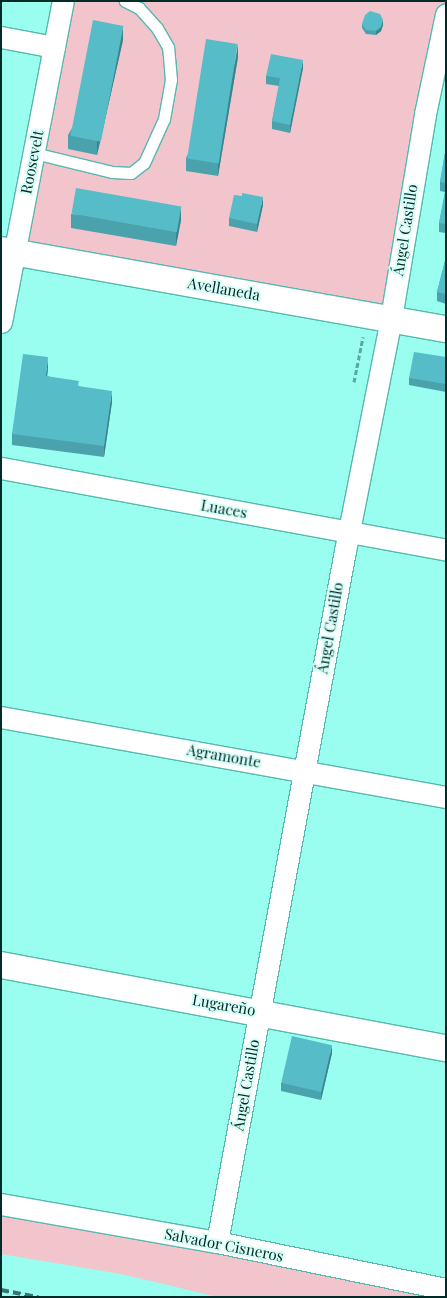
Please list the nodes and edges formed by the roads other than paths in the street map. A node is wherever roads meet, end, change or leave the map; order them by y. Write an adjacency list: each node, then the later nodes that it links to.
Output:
1 (63, 1): 5 (street, Roosevelt)
2 (125, 1): 6 (lane)
3 (446, 14): 8 (street, Ángel Castillo)
4 (1, 37): 5 (street)
5 (54, 47): 6 (street, Roosevelt)
6 (34, 153): 7 (street, Roosevelt)
7 (8, 251): 8 (street, Avellaneda); 9 (street, Roosevelt)
8 (391, 318): 10 (street, Avellaneda); 12 (street, Ángel Castillo)
9 (1, 322)
10 (446, 329)
11 (1, 468): 12 (street, Luaces)
12 (348, 532): 13 (street, Luaces); 15 (street, Ángel Castillo)
13 (446, 550)
14 (1, 717): 15 (street, Agramonte)
15 (304, 771): 16 (street, Agramonte); 18 (street, Ángel Castillo)
16 (446, 797)
17 (1, 964): 18 (street, Lugareño)
18 (259, 1011): 19 (street, Lugareño); 21 (street, Ángel Castillo)
19 (446, 1048)
20 (1, 1204): 21 (street, Salvador Cisneros)
21 (217, 1242): 22 (street, Salvador Cisneros)
22 (446, 1289)

